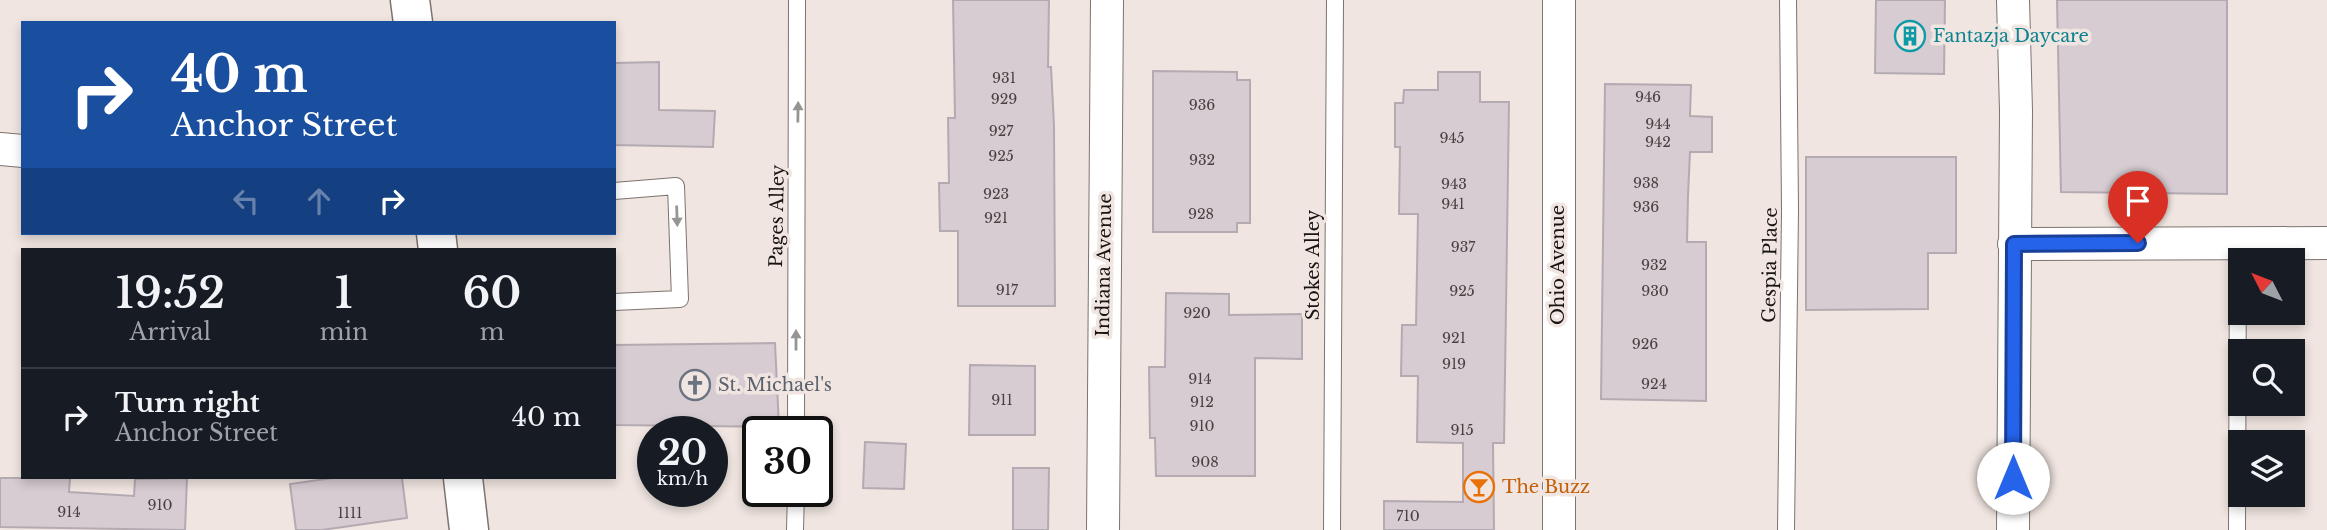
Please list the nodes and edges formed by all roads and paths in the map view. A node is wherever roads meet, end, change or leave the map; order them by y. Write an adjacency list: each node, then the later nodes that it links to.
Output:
1 (410, 0): 8 (main road)
2 (797, 0): 16 (lane, Pages Alley, one-way to 2)
3 (1107, 0): 21 (street, Indiana Avenue)
4 (1335, 0): 22 (lane, Stokes Alley)
5 (1559, 0): 23 (street, Ohio Avenue)
6 (1788, 0): 24 (lane, Gespia Place)
7 (2013, 0): 14 (street)
8 (413, 21)
9 (0, 149): 10 (street)
10 (21, 151)
11 (616, 191): 15 (lane, one-way to 15)
12 (2238, 243): 13 (street); 14 (street); 26 (lane)
13 (2327, 243)
14 (2014, 244): 25 (street)
15 (616, 302)
16 (796, 416)
17 (463, 479): 19 (main road)
18 (796, 507): 20 (lane)
19 (470, 530)
20 (795, 530)
21 (1103, 530)
22 (1332, 530)
23 (1559, 530)
24 (1786, 530)
25 (2012, 530)
26 (2237, 530)

